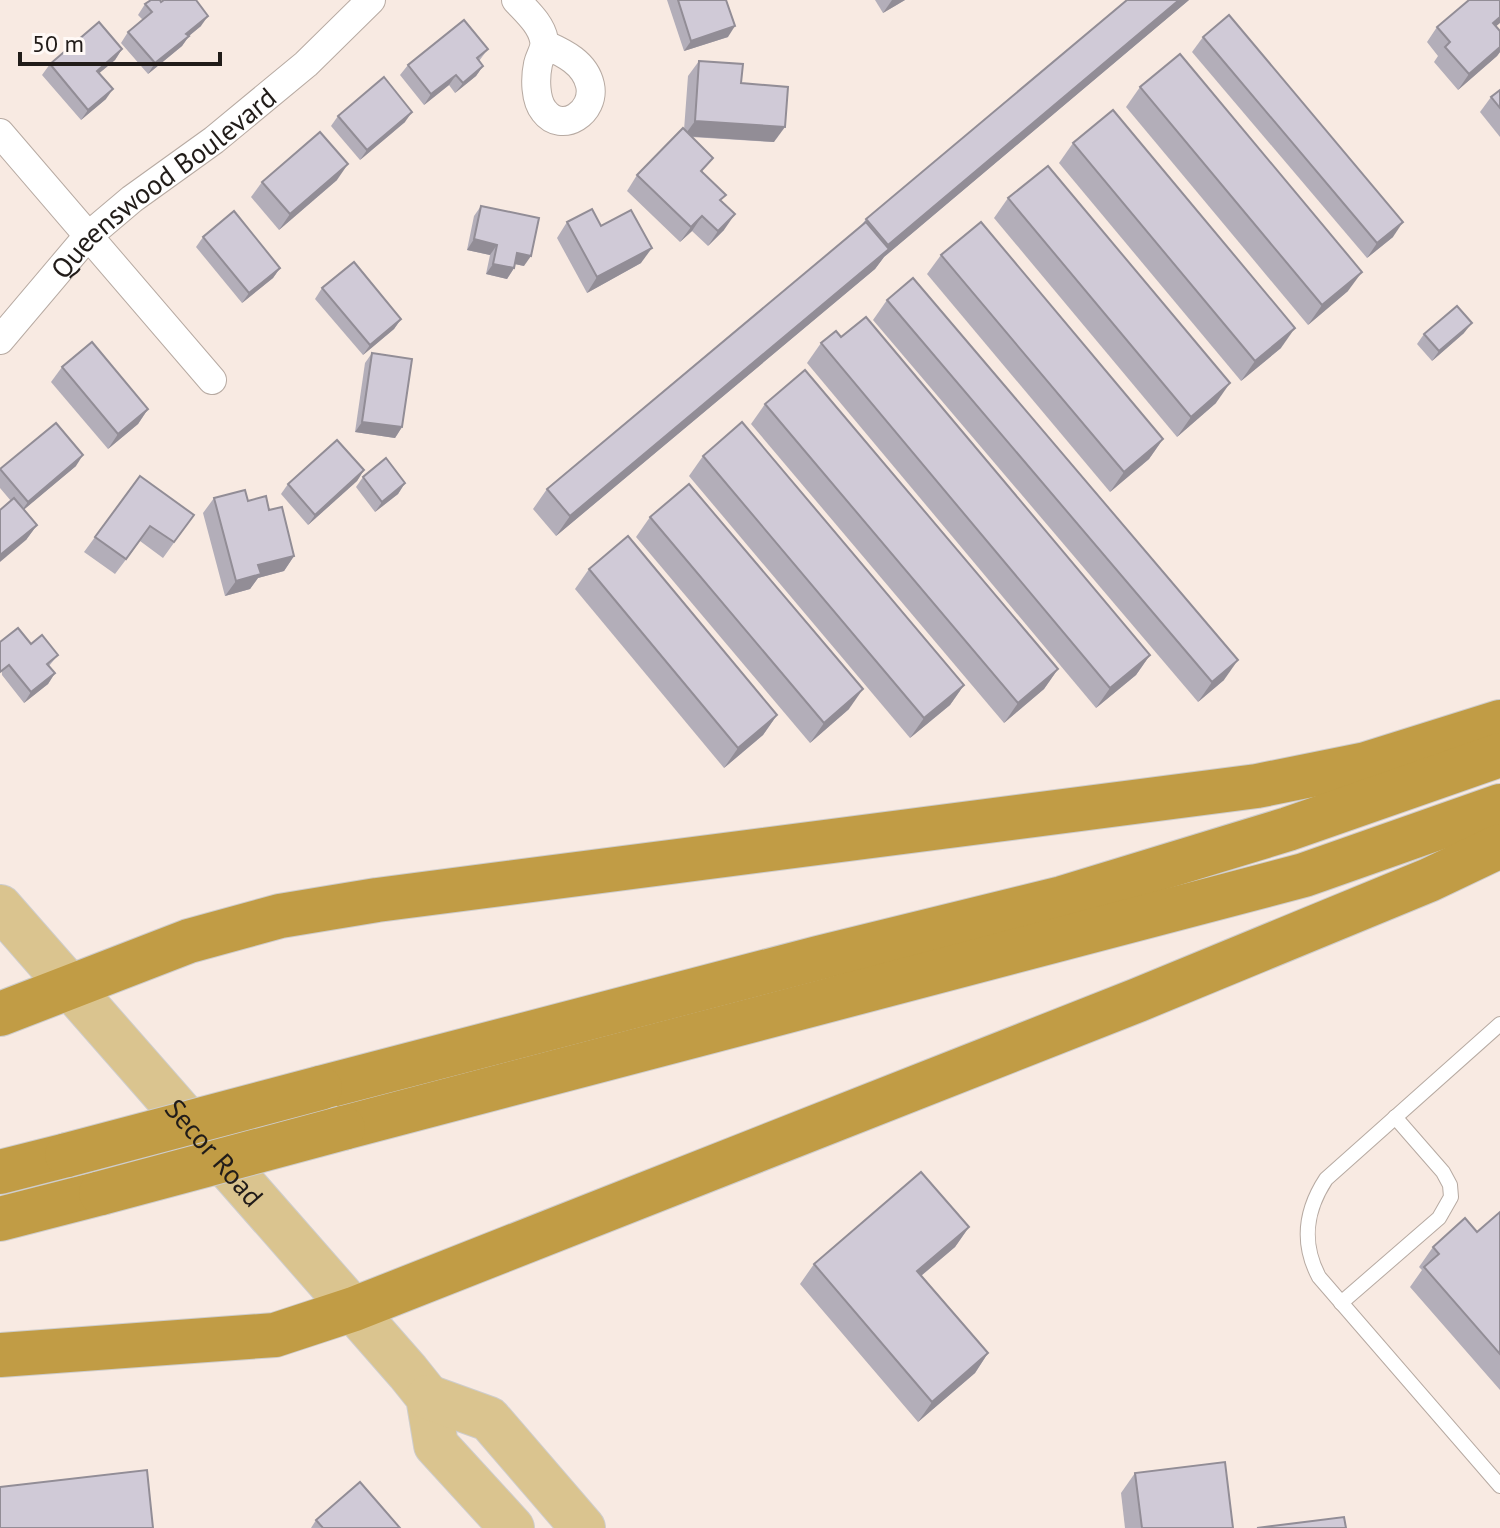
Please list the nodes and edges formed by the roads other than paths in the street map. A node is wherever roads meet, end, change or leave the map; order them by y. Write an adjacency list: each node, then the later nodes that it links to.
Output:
1 (371, 0): 5 (street, Queenswood Boulevard)
2 (516, 0): 3 (street)
3 (546, 45)
4 (0, 133): 5 (street)
5 (87, 237): 6 (street, Queenswood Boulevard); 7 (street)
6 (0, 340)
7 (212, 380)
8 (1500, 722): 13 (highway)
9 (1500, 755): 17 (highway, bridge)
10 (1500, 806): 18 (highway, bridge)
11 (1500, 846): 20 (highway)
12 (0, 907): 13 (main road, Secor Road)
13 (69, 986): 14 (highway); 20 (main road, Secor Road)
14 (0, 1014)
15 (1500, 1024): 16 (lane)
16 (1395, 1117): 19 (lane); 19 (lane)
17 (0, 1172)
18 (0, 1219)
19 (1341, 1303): 23 (lane)
20 (354, 1309): 21 (highway); 22 (main road, Secor Road)
21 (0, 1355)
22 (428, 1397): 24 (main road); 25 (main road)
23 (1500, 1486)
24 (512, 1528)
25 (583, 1528)

